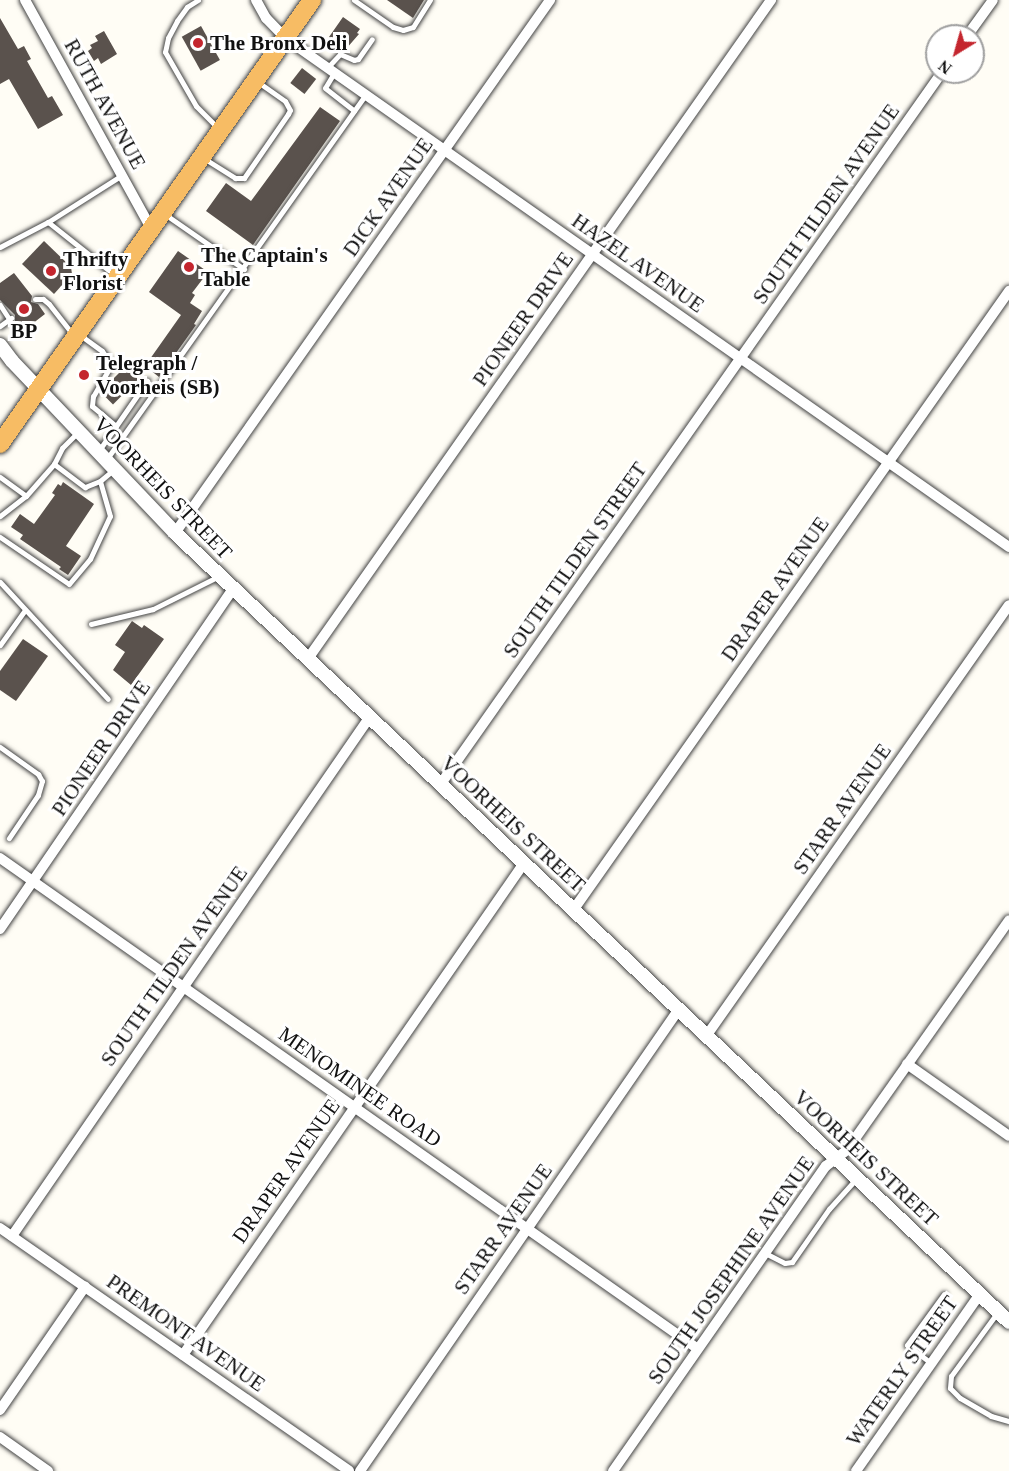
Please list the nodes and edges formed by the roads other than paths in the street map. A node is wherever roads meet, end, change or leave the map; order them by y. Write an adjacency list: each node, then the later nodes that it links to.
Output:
1 (24, 0): 21 (street, RUTH AVENUE)
2 (198, 0): 18 (lane)
3 (256, 0): 11 (street, HAZEL AVENUE)
4 (312, 0): 11 (highway)
5 (354, 0): 6 (lane)
6 (430, 0)
7 (550, 0): 19 (street, DICK AVENUE)
8 (771, 0): 26 (street, PIONEER DRIVE)
9 (993, 0): 10 (street)
10 (976, 24)
11 (285, 38): 13 (street, HAZEL AVENUE); 14 (highway)
12 (372, 39): 13 (lane)
13 (330, 70): 16 (street, HAZEL AVENUE); 17 (lane)
14 (255, 81): 18 (highway); 20 (lane)
15 (934, 84): 35 (street, SOUTH TILDEN AVENUE)
16 (365, 95): 17 (lane); 19 (street, HAZEL AVENUE)
17 (354, 111): 27 (lane)
18 (220, 130): 20 (highway)
19 (444, 150): 26 (street, HAZEL AVENUE); 48 (street, DICK AVENUE)
20 (201, 157): 22 (highway)
21 (122, 175): 23 (lane); 24 (street, RUTH AVENUE)
22 (162, 212): 24 (highway); 27 (lane)
23 (48, 222): 25 (lane); 28 (lane)
24 (152, 228): 28 (highway)
25 (0, 247)
26 (592, 254): 35 (street, HAZEL AVENUE); 58 (street, PIONEER DRIVE)
27 (243, 269): 41 (lane)
28 (117, 277): 33 (highway)
29 (1009, 291): 42 (street, DRAPER AVENUE)
30 (35, 299): 33 (lane)
31 (0, 305): 32 (lane)
32 (0, 326)
33 (76, 335): 37 (highway); 38 (lane)
34 (0, 345): 37 (street, VOORHEIS STREET)
35 (741, 358): 42 (street, HAZEL AVENUE); 62 (street, SOUTH TILDEN STREET)
36 (147, 381): 38 (lane)
37 (39, 389): 39 (street, VOORHEIS STREET); 40 (highway)
38 (116, 426): 41 (lane)
39 (79, 431): 41 (street, VOORHEIS STREET); 43 (lane)
40 (0, 444)
41 (106, 460): 45 (lane); 48 (street, VOORHEIS STREET)
42 (888, 462): 50 (street, HAZEL AVENUE); 67 (street, DRAPER AVENUE)
43 (54, 464): 45 (lane); 46 (lane)
44 (0, 477): 46 (lane)
45 (100, 481): 49 (lane)
46 (26, 496): 47 (lane)
47 (0, 516)
48 (175, 533): 51 (street, VOORHEIS STREET)
49 (0, 537)
50 (1009, 547)
51 (219, 576): 53 (street, VOORHEIS STREET); 56 (lane)
52 (0, 582): 55 (lane)
53 (233, 590): 58 (street, VOORHEIS STREET); 66 (street, PIONEER DRIVE)
54 (1009, 605): 72 (street, STARR AVENUE)
55 (25, 610): 57 (lane); 59 (lane)
56 (91, 624)
57 (0, 645)
58 (307, 660): 60 (street, VOORHEIS STREET)
59 (108, 699)
60 (369, 718): 62 (street, VOORHEIS STREET); 70 (street, SOUTH TILDEN AVENUE)
61 (0, 747): 63 (lane)
62 (440, 784): 65 (street, VOORHEIS STREET)
63 (9, 838)
64 (0, 858): 66 (street, MENOMINEE ROAD)
65 (524, 863): 67 (street, VOORHEIS STREET); 74 (street, DRAPER AVENUE)
66 (34, 880): 69 (street, PIONEER DRIVE); 70 (street, MENOMINEE ROAD)
67 (574, 909): 71 (street, VOORHEIS STREET)
68 (1009, 920): 73 (street, SOUTH JOSEPHINE AVENUE)
69 (0, 929)
70 (184, 986): 74 (street, MENOMINEE ROAD); 80 (street, SOUTH TILDEN AVENUE)
71 (679, 1008): 72 (street, VOORHEIS STREET); 79 (street, STARR AVENUE)
72 (707, 1035): 76 (street, VOORHEIS STREET)
73 (907, 1064): 75 (street); 76 (street, SOUTH JOSEPHINE AVENUE)
74 (354, 1107): 79 (street, MENOMINEE ROAD); 88 (street, DRAPER AVENUE)
75 (1009, 1136)
76 (836, 1158): 77 (street, VOORHEIS STREET); 81 (street, SOUTH JOSEPHINE AVENUE)
77 (857, 1177): 81 (lane); 84 (street, VOORHEIS STREET)
78 (0, 1228): 80 (street, PREMONT AVENUE)
79 (527, 1229): 87 (street, MENOMINEE ROAD); 95 (street, STARR AVENUE)
80 (12, 1236): 82 (street, PREMONT AVENUE)
81 (765, 1253): 87 (street, SOUTH JOSEPHINE AVENUE)
82 (85, 1287): 88 (street, PREMONT AVENUE); 90 (street)
83 (944, 1294): 89 (lane)
84 (980, 1294): 85 (street, VOORHEIS STREET); 89 (street, WATERLY STREET)
85 (998, 1312): 86 (street, VOORHEIS STREET); 91 (lane)
86 (1009, 1322)
87 (698, 1349): 96 (street, SOUTH JOSEPHINE AVENUE)
88 (183, 1355): 94 (street, PREMONT AVENUE)
89 (931, 1363): 97 (street, WATERLY STREET)
90 (0, 1410)
91 (1009, 1420)
92 (0, 1437): 93 (street)
93 (48, 1471)
94 (348, 1471)
95 (360, 1471)
96 (613, 1471)
97 (856, 1471)

